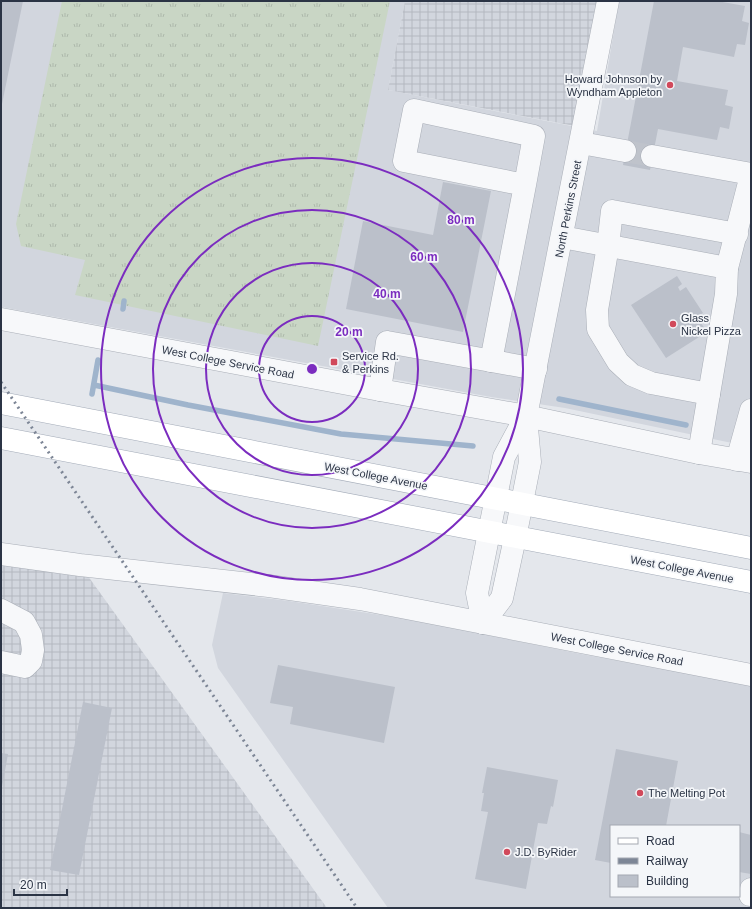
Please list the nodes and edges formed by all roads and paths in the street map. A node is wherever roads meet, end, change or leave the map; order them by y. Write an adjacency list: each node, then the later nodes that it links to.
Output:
1 (608, 1): 2 (street, North Perkins Street)
2 (581, 143): 3 (street); 8 (street, North Perkins Street)
3 (625, 151)
4 (652, 156): 5 (street)
5 (751, 174): 7 (street)
6 (525, 185): 6 (street); 12 (street)
7 (736, 234): 9 (street); 10 (street)
8 (562, 237): 9 (street); 13 (street, North Perkins Street)
9 (608, 246): 10 (street); 15 (street)
10 (727, 268): 15 (street)
11 (1, 319): 14 (street, West College Service Road)
12 (490, 361): 13 (street); 14 (street)
13 (536, 369): 18 (street, North Perkins Street)
14 (380, 390): 18 (street, West College Service Road)
15 (709, 394): 20 (street)
16 (1, 403): 22 (main road, West College Avenue)
17 (751, 410): 21 (street)
18 (526, 416): 20 (street, West College Service Road); 22 (street); 23 (street)
19 (1, 438): 24 (main road, West College Avenue)
20 (699, 453): 21 (street, West College Service Road)
21 (744, 461)
22 (495, 499): 23 (main road, West College Avenue); 24 (street)
23 (522, 504): 25 (street); 26 (main road, West College Avenue)
24 (488, 533): 25 (main road, West College Avenue); 30 (street)
25 (515, 538): 28 (main road, West College Avenue); 30 (street)
26 (751, 548)
27 (1, 554): 30 (street, West College Service Road)
28 (751, 582)
29 (1, 610): 31 (street)
30 (483, 623): 32 (street, West College Service Road)
31 (1, 662)
32 (751, 674)

